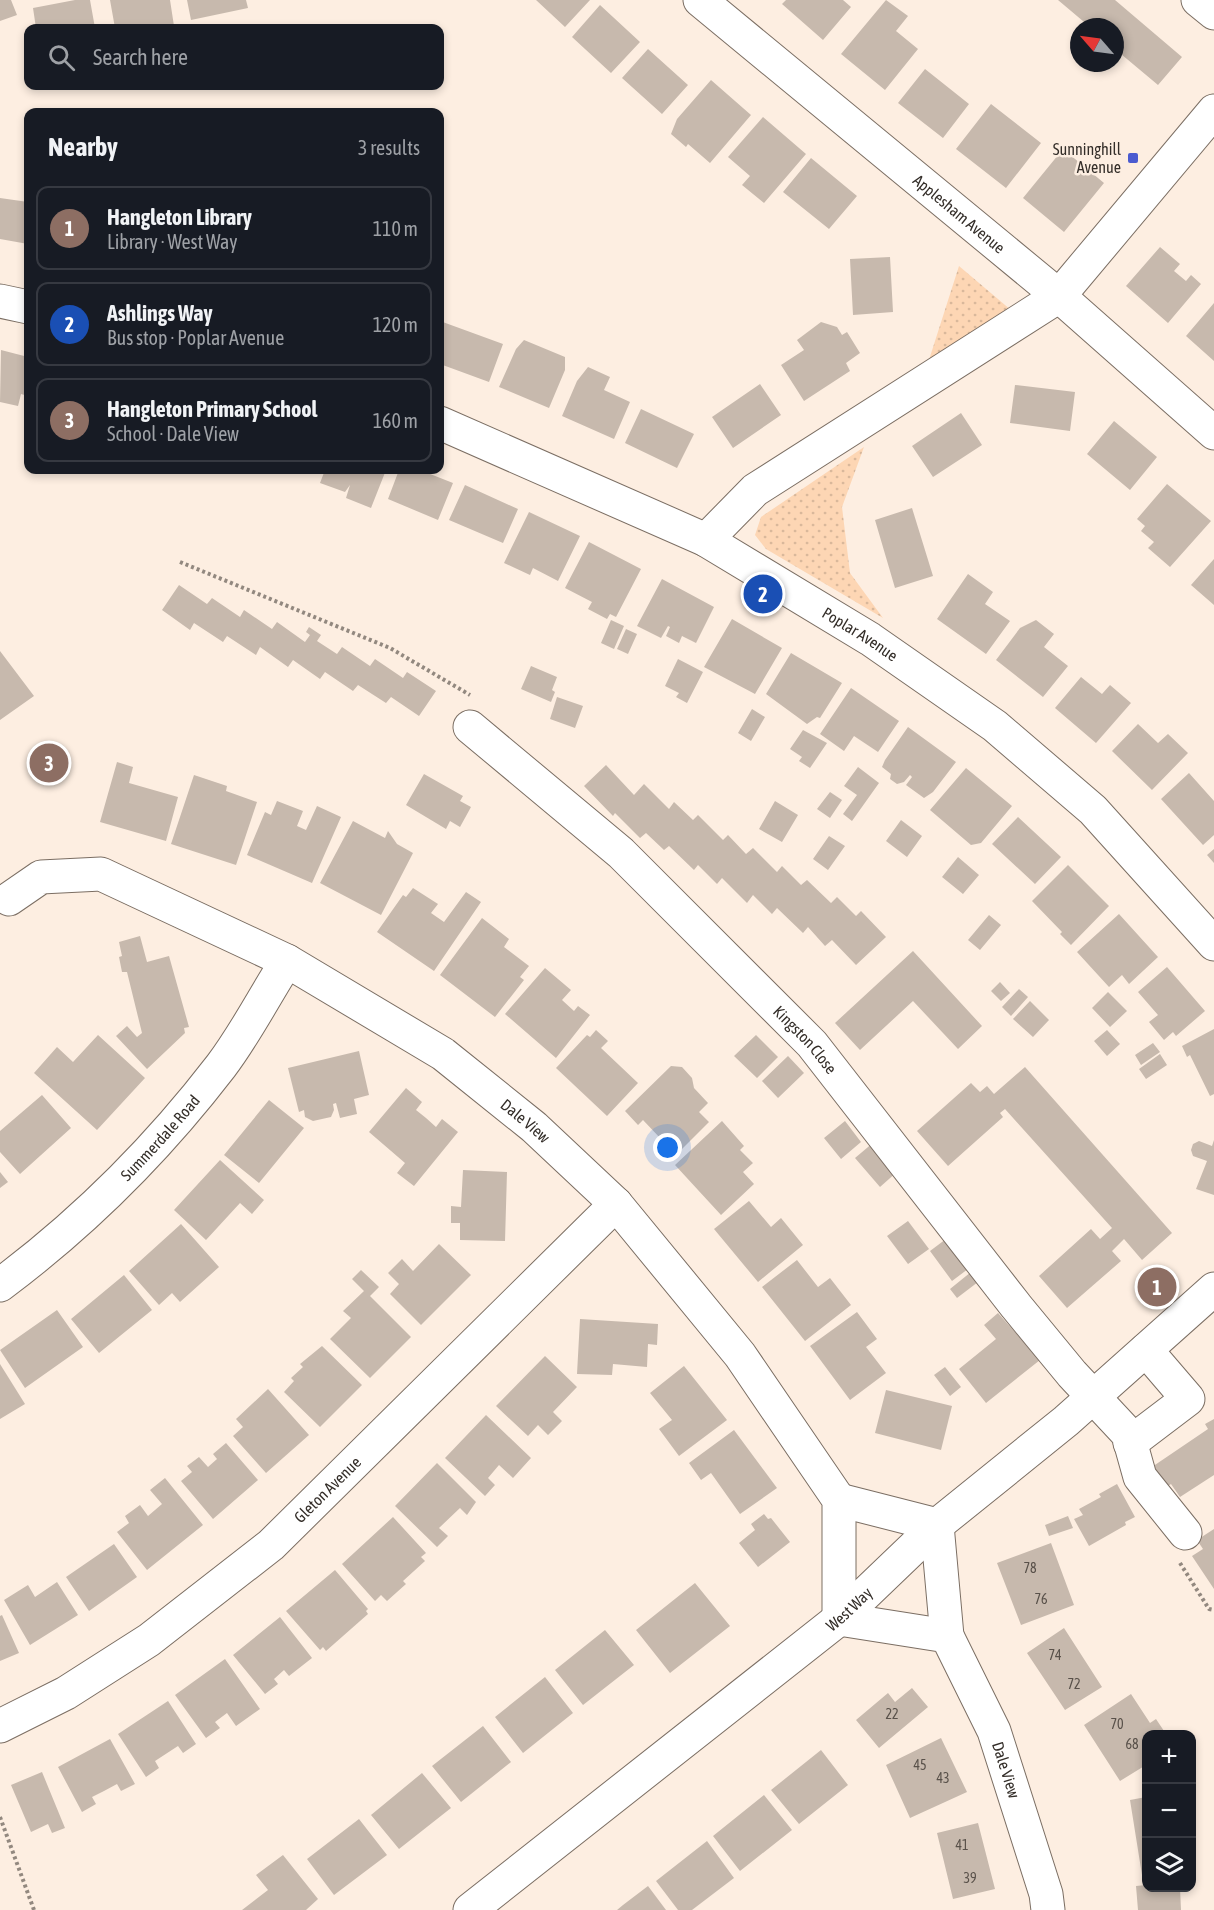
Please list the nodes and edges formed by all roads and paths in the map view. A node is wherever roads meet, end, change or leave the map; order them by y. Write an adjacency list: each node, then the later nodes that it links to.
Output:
1 (700, 0): 5 (street, Applesham Avenue)
2 (1198, 0): 3 (street)
3 (1214, 14)
4 (1214, 111): 5 (street)
5 (1059, 296): 9 (street, Applesham Avenue); 10 (street)
6 (0, 301): 7 (street)
7 (24, 306)
8 (444, 425): 10 (street, Poplar Avenue)
9 (1214, 433)
10 (706, 540): 14 (street, Poplar Avenue)
11 (180, 562): 12 (path)
12 (470, 727): 20 (street, Kingston Close)
13 (9, 899): 15 (street, Dale View)
14 (1214, 944)
15 (287, 961): 16 (street, Dale View); 17 (street, Summerdale Road)
16 (616, 1204): 22 (street, Dale View); 27 (street, Gleton Avenue)
17 (0, 1285)
18 (1214, 1289): 19 (street, West Way)
19 (1146, 1350): 20 (street, West Way); 21 (street)
20 (1095, 1396): 21 (street, Kingston Close); 23 (street, West Way)
21 (1130, 1443): 24 (street, Kingston Close)
22 (839, 1500): 23 (street); 25 (street)
23 (937, 1525): 25 (street, West Way); 26 (street, Dale View)
24 (1185, 1533)
25 (839, 1619): 26 (street); 30 (street, West Way)
26 (947, 1636): 31 (street, Dale View)
27 (0, 1726)
28 (0, 1817): 29 (path)
29 (34, 1910)
30 (470, 1910)
31 (1048, 1910)

